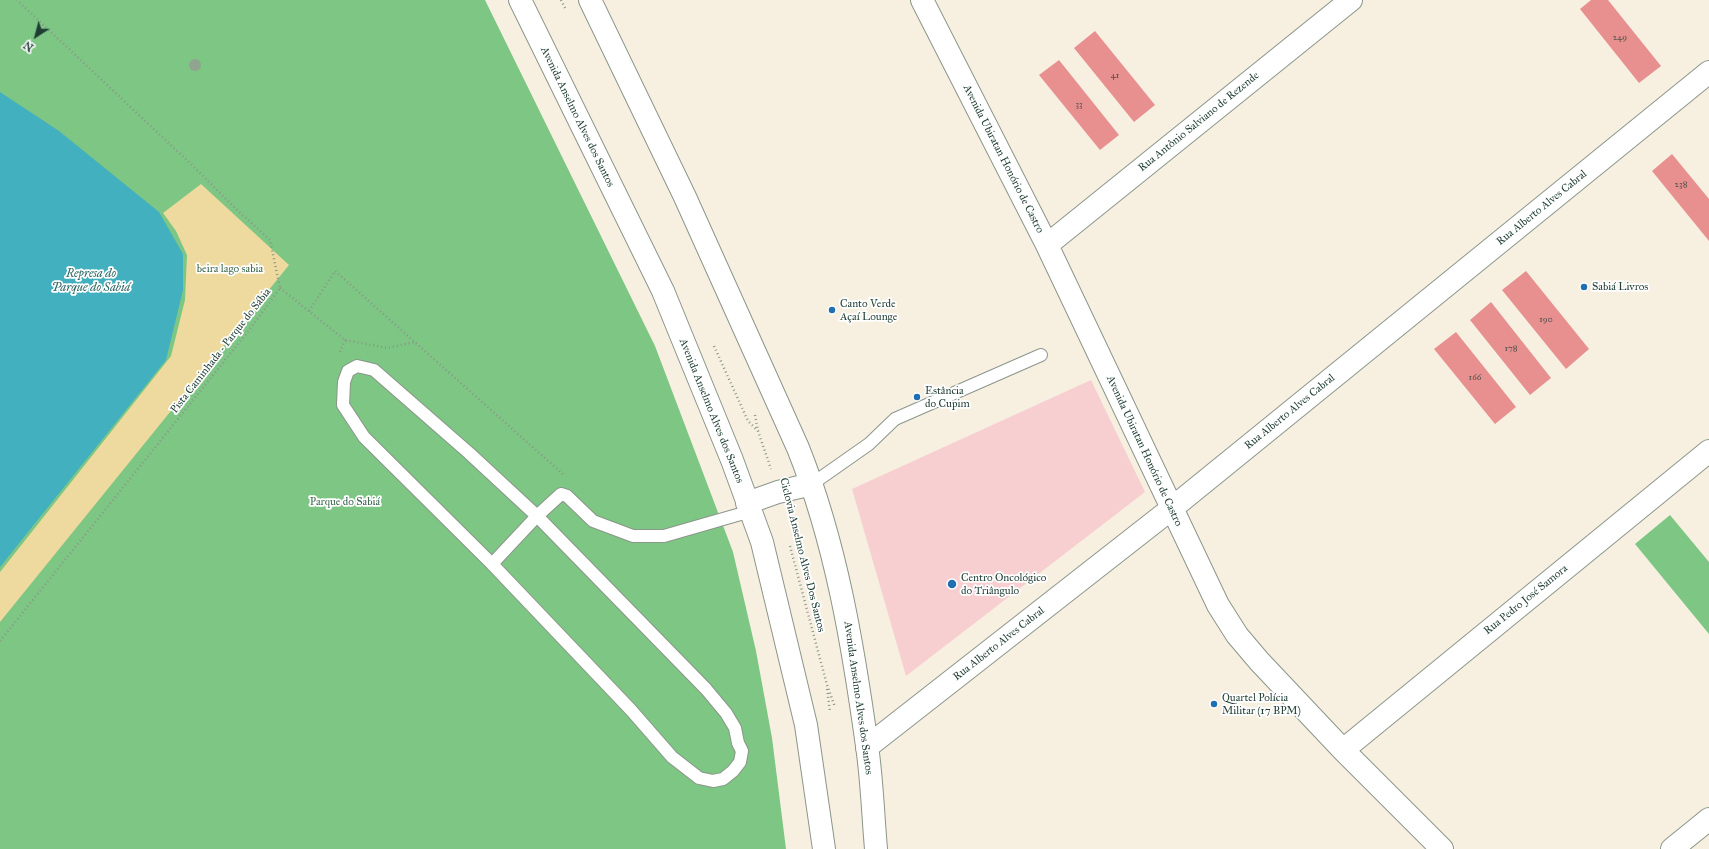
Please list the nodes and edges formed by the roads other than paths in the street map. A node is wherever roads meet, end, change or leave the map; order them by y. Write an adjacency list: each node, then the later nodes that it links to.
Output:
1 (520, 0): 10 (street, Avenida Anselmo Alves dos Santos)
2 (590, 0): 9 (street, Avenida Anselmo Alves dos Santos)
3 (922, 0): 6 (street, Avenida Ubiratan Honório de Castro)
4 (1351, 0): 6 (street, Rua Antônio Salviano de Rezende)
5 (1709, 72): 11 (street, Rua Alberto Alves Cabral)
6 (1047, 245): 11 (street, Avenida Ubiratan Honório de Castro)
7 (1041, 355): 9 (lane)
8 (1709, 451): 15 (street, Rua Pedro José Samora)
9 (812, 484): 10 (street); 14 (street, Avenida Anselmo Alves dos Santos)
10 (749, 507): 12 (lane); 17 (street, Avenida Anselmo Alves dos Santos)
11 (1171, 509): 14 (street, Rua Alberto Alves Cabral); 15 (street, Avenida Ubiratan Honório de Castro)
12 (537, 516): 13 (lane); 13 (lane); 13 (lane)
13 (492, 564)
14 (867, 747): 18 (street, Avenida Anselmo Alves dos Santos)
15 (1343, 750): 19 (street, Avenida Ubiratan Honório de Castro)
16 (1709, 819): 20 (street)
17 (824, 849)
18 (876, 849)
19 (1442, 849)
20 (1672, 849)

